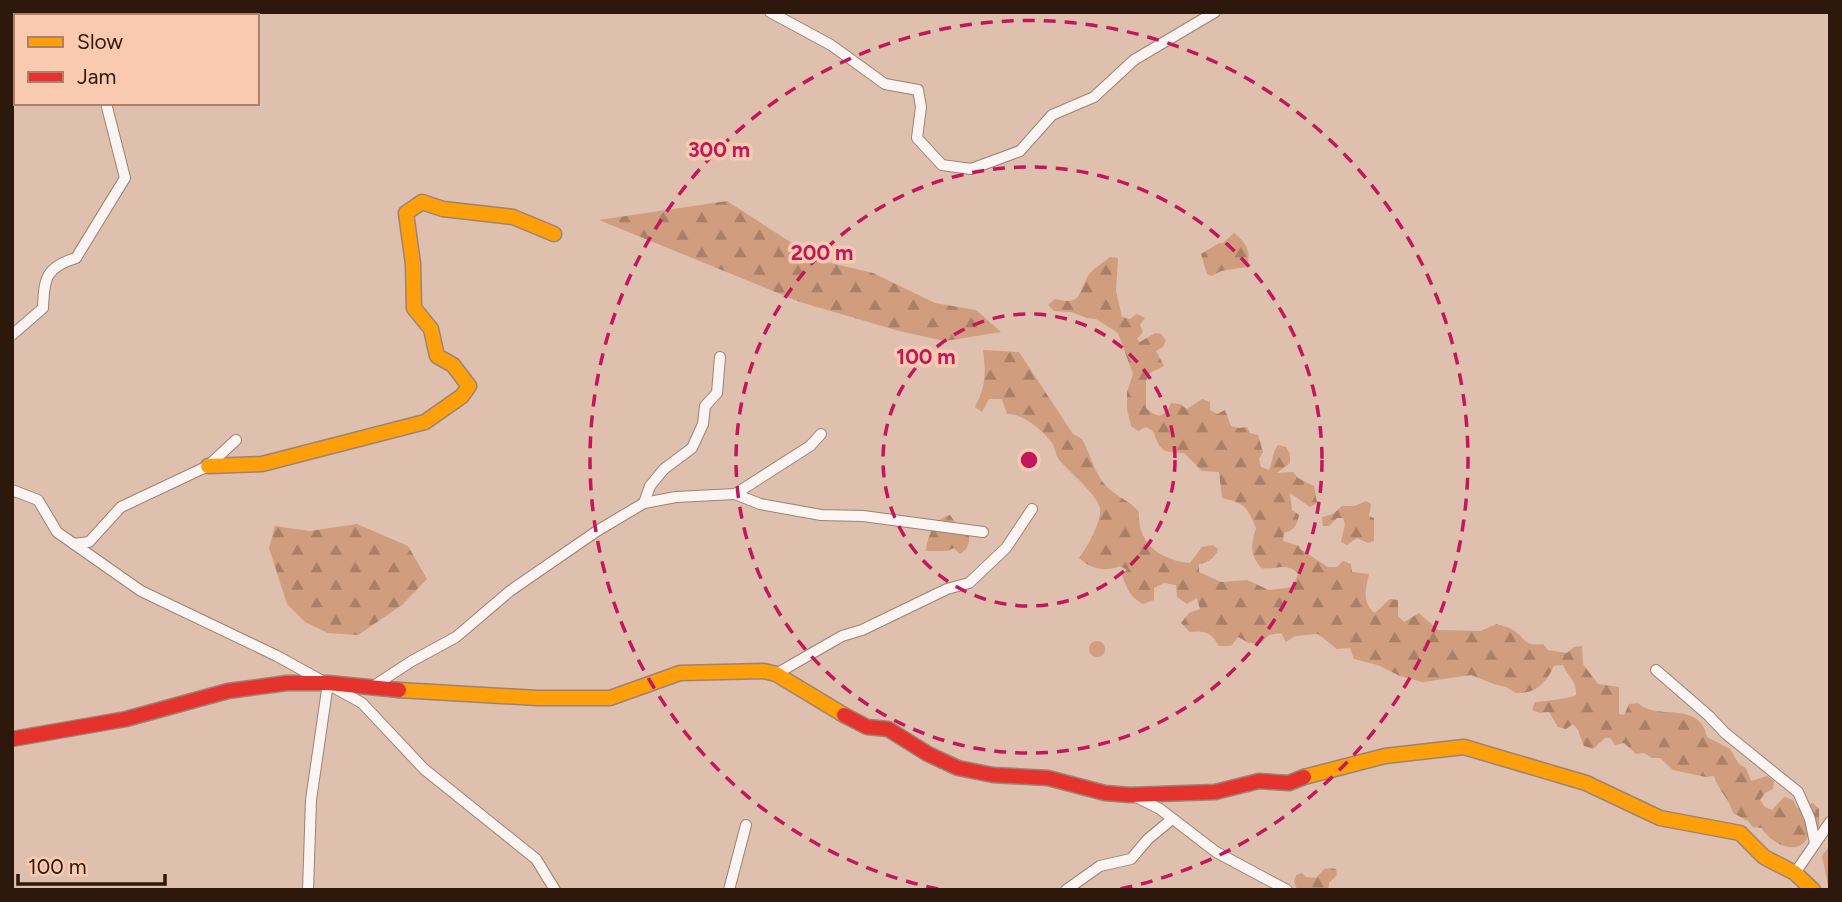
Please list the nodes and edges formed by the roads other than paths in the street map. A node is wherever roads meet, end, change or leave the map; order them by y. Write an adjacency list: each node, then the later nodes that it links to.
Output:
1 (770, 12): 2 (street)
2 (1216, 12)
3 (107, 105): 5 (street)
4 (554, 234): 9 (street)
5 (12, 335)
6 (720, 358): 12 (street)
7 (821, 434): 11 (street)
8 (236, 440): 9 (street)
9 (208, 466): 15 (street)
10 (12, 490): 15 (street)
11 (735, 494): 12 (street); 14 (street)
12 (644, 503): 19 (street)
13 (1032, 509): 17 (street)
14 (983, 532)
15 (74, 544): 18 (street)
16 (1657, 670): 25 (street)
17 (776, 674): 19 (street); 21 (street)
18 (328, 683): 19 (street); 20 (street); 27 (street); 28 (street)
19 (372, 688)
20 (12, 739)
21 (1130, 795): 22 (street); 26 (street)
22 (1171, 820): 30 (street); 31 (street)
23 (1830, 822): 25 (street)
24 (746, 825): 29 (street)
25 (1815, 843): 26 (street)
26 (1795, 873): 32 (street)
27 (307, 890)
28 (555, 890)
29 (729, 890)
30 (1066, 890)
31 (1287, 890)
32 (1813, 890)

